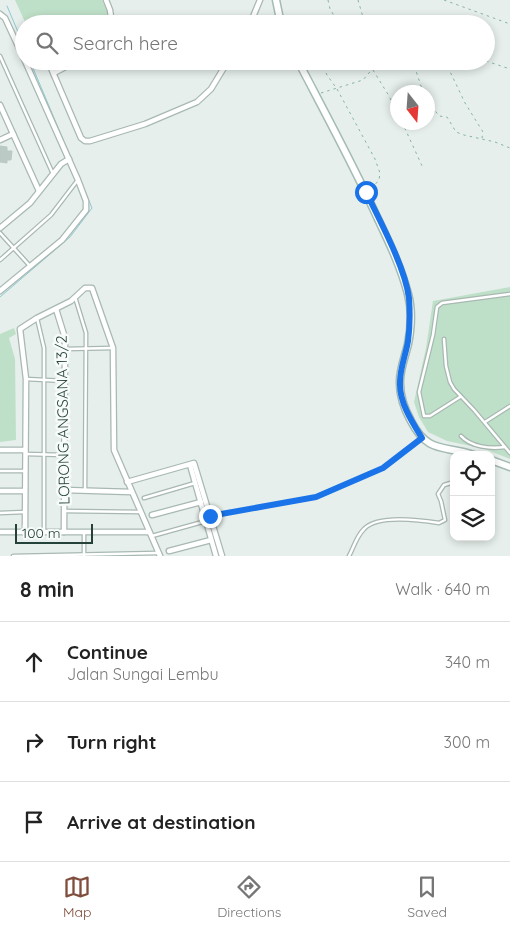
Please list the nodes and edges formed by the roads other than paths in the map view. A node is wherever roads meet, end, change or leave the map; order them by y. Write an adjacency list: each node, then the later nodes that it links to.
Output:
1 (106, 0): 5 (street)
2 (260, 0): 6 (street)
3 (276, 0): 7 (main road)
4 (0, 14): 8 (street)
5 (111, 15)
6 (254, 15)
7 (279, 15)
8 (15, 40)
9 (0, 56): 21 (lane)
10 (28, 70): 20 (street)
11 (52, 70): 15 (street)
12 (60, 70): 15 (street)
13 (223, 70): 15 (street)
14 (303, 70): 48 (main road)
15 (54, 73)
16 (0, 105): 17 (street)
17 (2, 116): 18 (street)
18 (13, 134): 19 (street); 23 (street)
19 (0, 140)
20 (68, 159): 21 (street); 22 (street)
21 (53, 174): 23 (street)
22 (78, 180): 26 (lane); 28 (street)
23 (39, 191): 24 (street)
24 (0, 228)
25 (0, 233): 26 (lane)
26 (14, 247): 27 (lane); 28 (lane)
27 (0, 260)
28 (30, 266): 29 (street)
29 (0, 291)
30 (510, 294): 41 (lane)
31 (75, 297): 32 (street); 35 (lane); 36 (street)
32 (56, 309): 33 (street); 37 (street, LORONG ANGSANA 13/2)
33 (37, 318): 38 (street); 39 (lane)
34 (444, 339): 41 (lane)
35 (86, 348): 36 (lane); 37 (lane); 63 (lane)
36 (113, 348): 57 (street)
37 (64, 349): 40 (street, LORONG ANGSANA 13/2)
38 (26, 379): 39 (lane); 47 (street)
39 (45, 380): 40 (lane); 50 (lane)
40 (64, 381): 51 (street, LORONG ANGSANA 13/2)
41 (460, 397): 43 (lane)
42 (510, 406): 43 (lane)
43 (485, 422): 45 (lane)
44 (461, 436): 45 (lane)
45 (505, 447): 49 (lane)
46 (0, 450): 47 (street)
47 (24, 452): 50 (lane); 56 (street)
48 (450, 452)
49 (510, 453)
50 (45, 454): 51 (lane); 75 (lane)
51 (64, 455): 60 (street, LORONG ANGSANA 13/2)
52 (495, 462): 54 (main road)
53 (190, 465): 57 (street); 59 (street); 85 (street)
54 (510, 468)
55 (0, 471): 56 (lane)
56 (24, 471): 62 (street)
57 (127, 482): 64 (street)
58 (450, 483): 86 (lane)
59 (195, 484): 65 (lane); 66 (street)
60 (64, 490): 63 (street); 68 (street, LORONG ANGSANA 13/2)
61 (0, 491): 62 (street)
62 (24, 491): 67 (street)
63 (85, 491): 64 (street)
64 (131, 492): 69 (street)
65 (144, 498)
66 (200, 502): 71 (street); 72 (street)
67 (25, 512): 70 (lane); 74 (street)
68 (64, 512): 69 (lane); 76 (street, LORONG ANGSANA 13/2)
69 (140, 512): 78 (street)
70 (0, 513)
71 (152, 515)
72 (206, 521): 78 (lane); 79 (street)
73 (0, 532): 74 (street)
74 (25, 532): 75 (street)
75 (44, 532): 76 (street)
76 (64, 532): 77 (street)
77 (84, 532): 78 (street); 82 (lane)
78 (150, 534): 81 (street)
79 (211, 540): 80 (street); 84 (street)
80 (169, 551)
81 (159, 554): 82 (lane)
82 (84, 555): 83 (lane)
83 (13, 556)
84 (216, 556)
85 (222, 556)
86 (349, 556)

